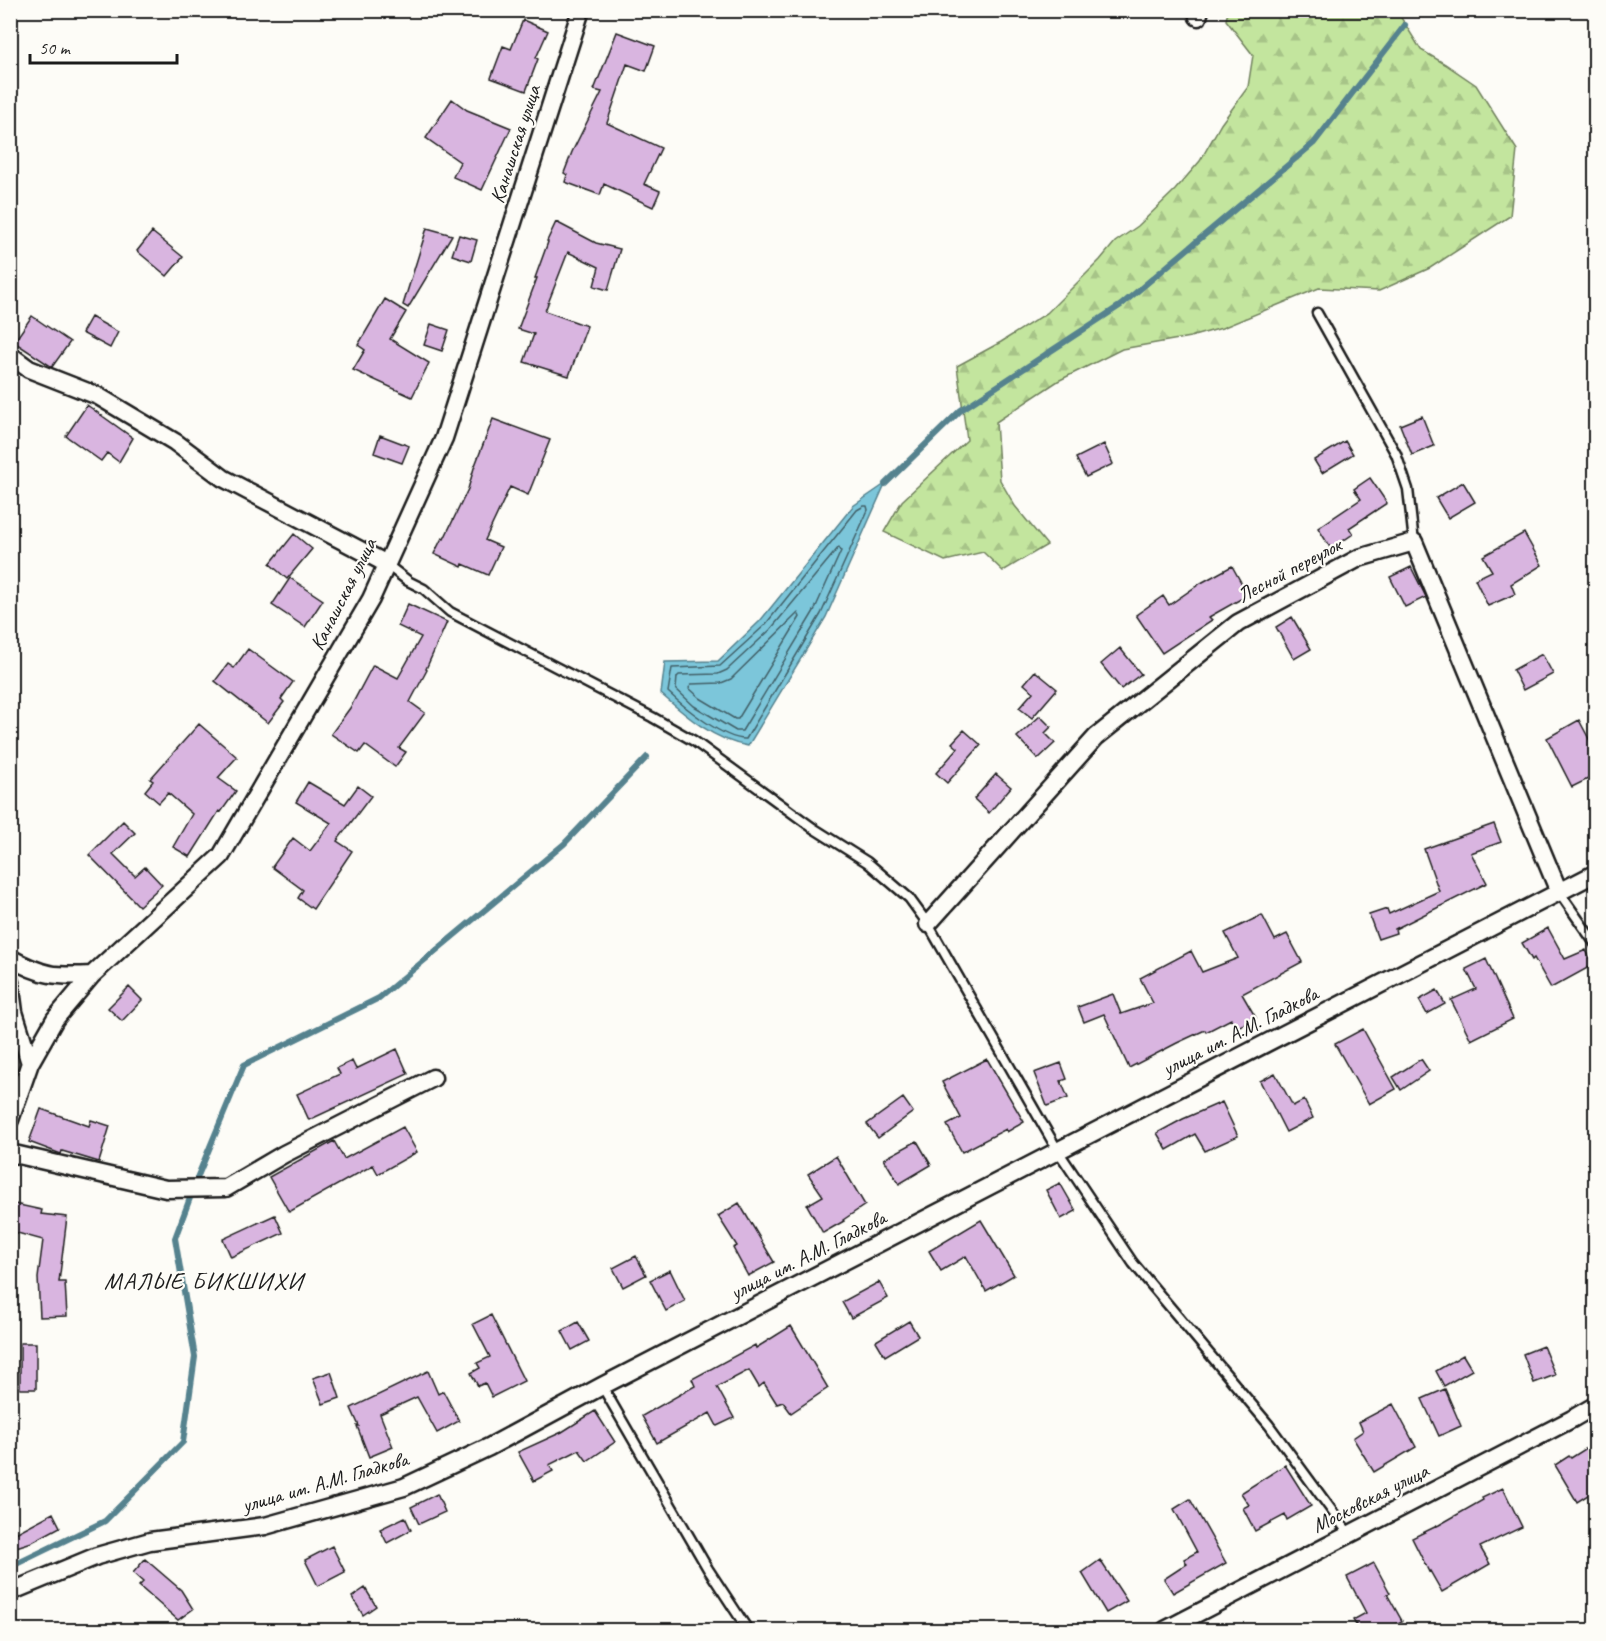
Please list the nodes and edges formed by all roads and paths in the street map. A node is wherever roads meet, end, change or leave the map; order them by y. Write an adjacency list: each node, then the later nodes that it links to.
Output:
1 (581, 10): 5 (street, Канашская улица)
2 (1317, 313): 4 (lane)
3 (10, 355): 5 (street)
4 (1414, 542): 7 (street); 8 (street, Лесной переулок)
5 (386, 563): 8 (lane); 11 (street, Канашская улица)
6 (1596, 873): 7 (street, улица им. А.М. Гладкова)
7 (1559, 892): 9 (lane); 16 (street, улица им. А.М. Гладкова)
8 (928, 924): 16 (lane)
9 (1596, 945)
10 (10, 958): 11 (street)
11 (92, 975): 13 (street, Канашская улица)
12 (10, 982): 13 (street)
13 (30, 1063): 15 (street, Канашская улица)
14 (433, 1078): 17 (street)
15 (10, 1120)
16 (1058, 1151): 18 (street, улица им. А.М. Гладкова); 20 (lane)
17 (10, 1154)
18 (602, 1386): 21 (street, улица им. А.М. Гладкова); 22 (lane)
19 (1596, 1405): 20 (street, Московская улица)
20 (1349, 1534): 23 (street, Московская улица)
21 (10, 1592)
22 (748, 1630)
23 (1165, 1630)

